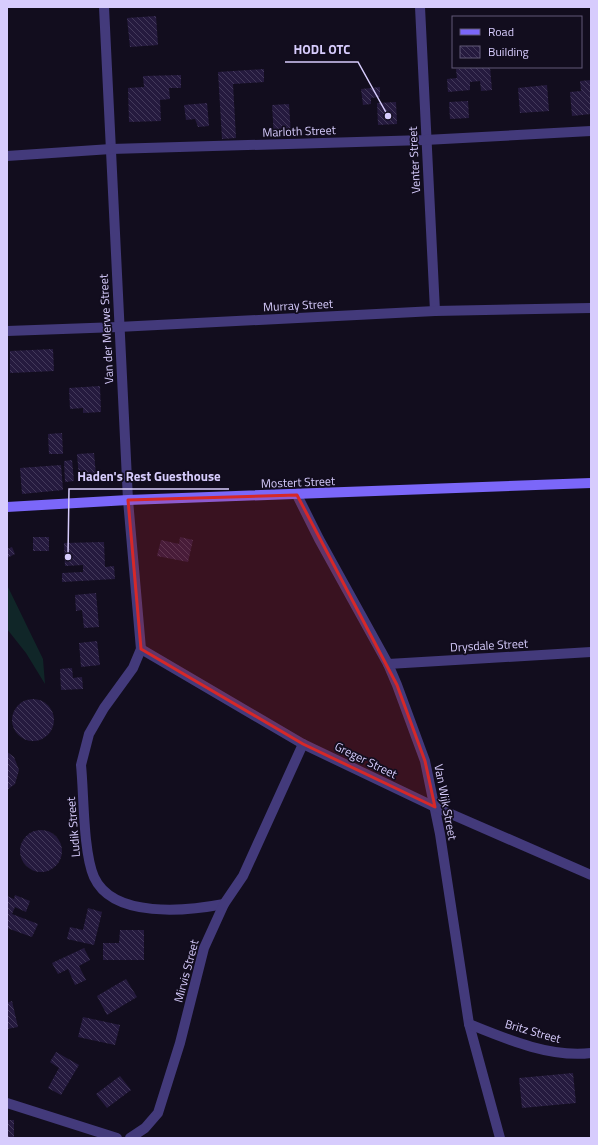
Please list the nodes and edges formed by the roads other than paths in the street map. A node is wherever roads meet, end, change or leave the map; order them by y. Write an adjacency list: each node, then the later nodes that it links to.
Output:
1 (104, 7): 5 (street, Van der Merwe Street)
2 (420, 7): 4 (street, Venter Street)
3 (591, 132): 4 (street, Marloth Street)
4 (426, 140): 5 (street, Marloth Street); 8 (street, Venter Street)
5 (111, 149): 6 (street, Marloth Street); 9 (street, Van der Merwe Street)
6 (7, 156)
7 (591, 308): 8 (street, Murray Street)
8 (435, 311): 9 (street, Murray Street)
9 (118, 328): 10 (street, Murray Street); 13 (street, Van der Merwe Street)
10 (7, 331)
11 (591, 483): 12 (street, Mostert Street)
12 (297, 495): 13 (street, Mostert Street); 17 (street, Van Wijk Street)
13 (128, 500): 14 (street, Mostert Street); 15 (street, Van der Merwe Street)
14 (7, 507)
15 (141, 649): 18 (street, Greger Street); 21 (street, Ludik Street)
16 (591, 652): 17 (street, Drysdale Street)
17 (388, 664): 19 (street, Van Wijk Street)
18 (303, 744): 19 (street, Greger Street); 21 (street, Mirvis Street)
19 (435, 808): 20 (street, Greger Street); 22 (street, Van Wijk Street)
20 (591, 875)
21 (224, 904): 26 (street, Mirvis Street)
22 (469, 1024): 23 (street, Britz Street); 27 (street, Van Wijk Street)
23 (591, 1053)
24 (7, 1103): 25 (street)
25 (117, 1138)
26 (130, 1138)
27 (500, 1138)

